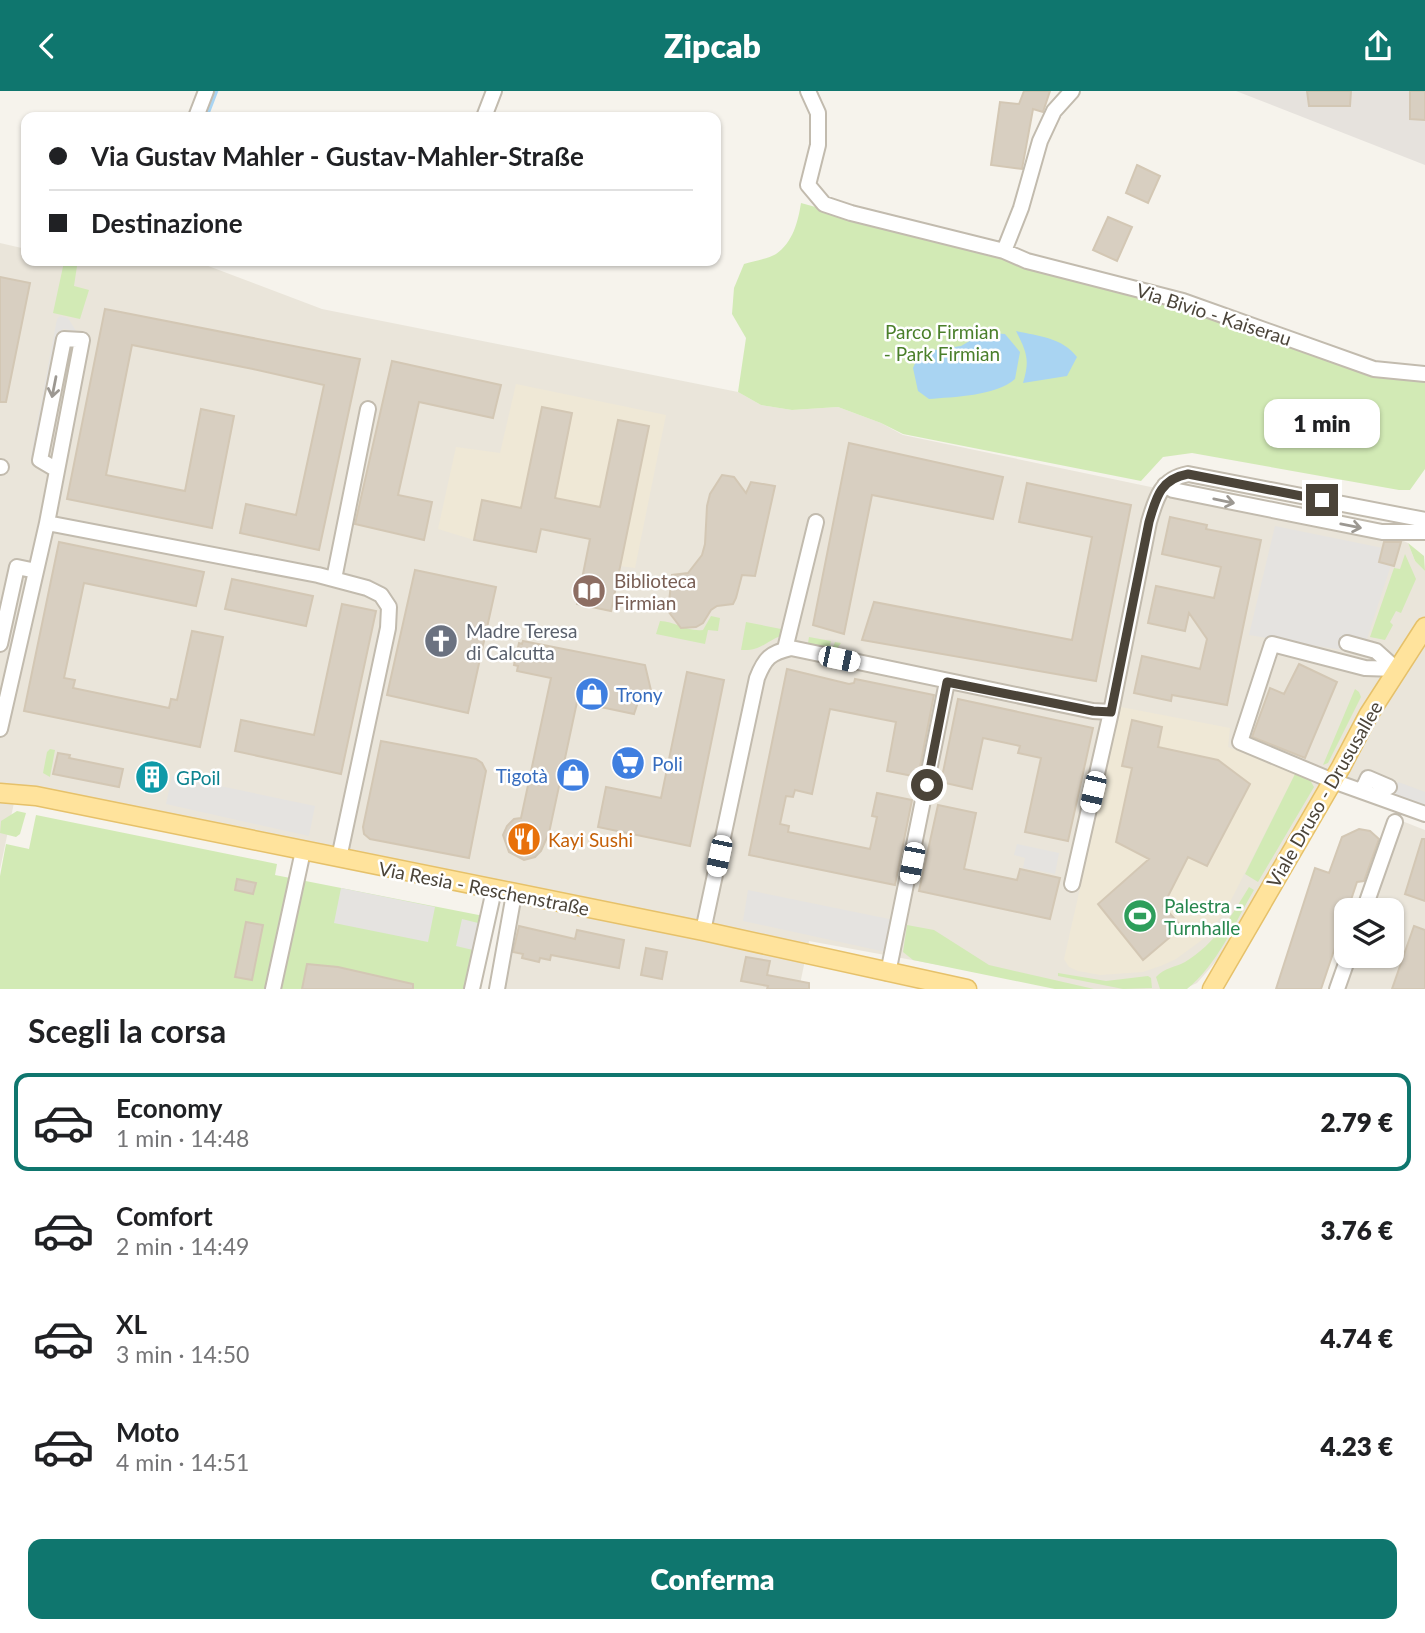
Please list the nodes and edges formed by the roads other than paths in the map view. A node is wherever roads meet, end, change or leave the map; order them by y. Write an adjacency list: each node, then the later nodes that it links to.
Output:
1 (206, 91): 5 (street)
2 (494, 91): 6 (street)
3 (808, 91): 7 (street, Via Bivio - Kaiserau)
4 (1072, 91): 7 (street)
5 (198, 112)
6 (486, 112)
7 (1004, 251): 9 (street, Via Bivio - Kaiserau)
8 (82, 340): 14 (street)
9 (1425, 374)
10 (368, 409): 17 (street)
11 (1165, 485): 12 (street); 15 (street, one-way to 15); 26 (street)
12 (1425, 520)
13 (816, 522): 21 (street)
14 (47, 523): 16 (street); 17 (street)
15 (1425, 532)
16 (36, 571): 20 (street); 24 (street)
17 (334, 579): 35 (street)
18 (1423, 629): 22 (main road, Viale Druso - Drususallee)
19 (1347, 643): 22 (street)
20 (0, 644)
21 (785, 649): 23 (street); 40 (street)
22 (1396, 669): 28 (main road, Viale Druso - Drususallee); 28 (street)
23 (947, 682): 26 (street); 43 (street)
24 (4, 694): 25 (street)
25 (2, 712): 27 (street)
26 (1111, 712): 36 (street)
27 (0, 729)
28 (1334, 781): 30 (street); 41 (main road, Viale Druso - Drususallee)
29 (1390, 787): 30 (street)
30 (1362, 791): 32 (street)
31 (0, 793): 34 (main road, Via Resia - Reschenstraße)
32 (1425, 814)
33 (1395, 822): 39 (street)
34 (303, 851): 35 (main road, Via Resia - Reschenstraße); 44 (street)
35 (339, 858): 37 (main road, Via Resia - Reschenstraße)
36 (1072, 884)
37 (494, 890): 38 (main road, Via Resia - Reschenstraße); 45 (street)
38 (514, 894): 40 (main road, Via Resia - Reschenstraße); 46 (street)
39 (1368, 898)
40 (704, 931): 43 (main road, Via Resia - Reschenstraße)
41 (1233, 951): 48 (main road); 49 (main road, Viale Druso - Drususallee)
42 (1344, 968): 50 (street)
43 (888, 974): 47 (main road, Via Resia - Reschenstraße)
44 (272, 989)
45 (472, 989)
46 (497, 989)
47 (967, 989)
48 (1198, 989)
49 (1212, 989)
50 (1337, 989)

